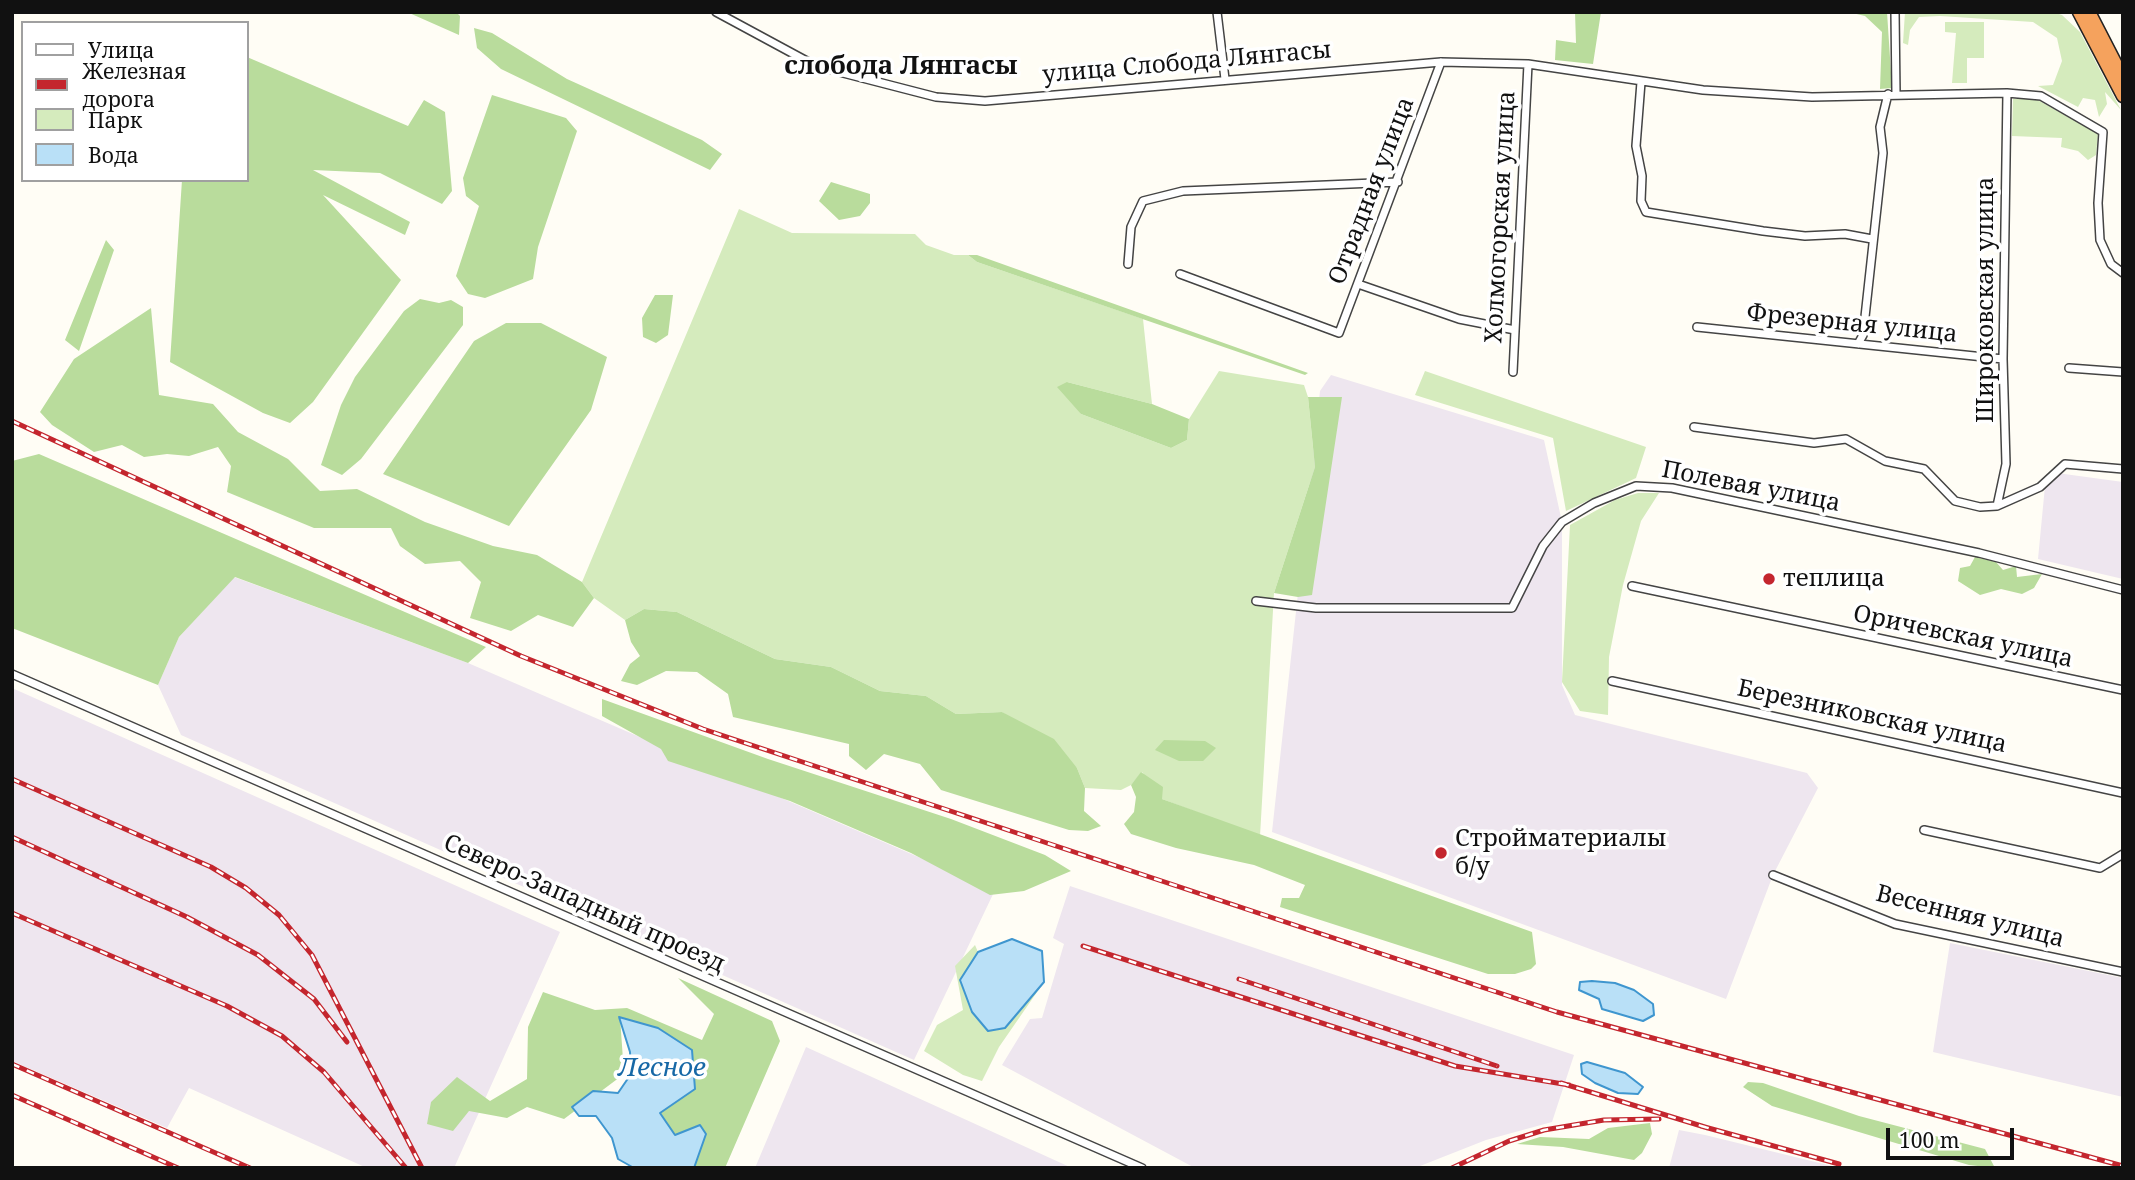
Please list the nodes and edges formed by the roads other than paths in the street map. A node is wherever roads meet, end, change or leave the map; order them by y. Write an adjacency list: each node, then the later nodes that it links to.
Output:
1 (716, 12): 9 (street, улица Слобода Лянгасы)
2 (1217, 12): 9 (street)
3 (1895, 12): 12 (street)
4 (2078, 12): 13 (highway)
5 (2089, 12): 8 (highway)
6 (1441, 62): 7 (street, улица Слобода Лянгасы); 9 (street, улица Слобода Лянгасы); 14 (street, Отрадная улица)
7 (1528, 64): 10 (street, улица Слобода Лянгасы); 21 (street, Холмогорская улица)
8 (2123, 78)
9 (1225, 79)
10 (1641, 82): 12 (street, улица Слобода Лянгасы); 15 (street)
11 (2007, 93): 12 (street, улица Слобода Лянгасы); 17 (street, улица Слобода Лянгасы); 23 (street, Широковская улица)
12 (1892, 94): 15 (street)
13 (2123, 96)
14 (1398, 182): 16 (street); 19 (street, Отрадная улица)
15 (1872, 239): 22 (street)
16 (1128, 264)
17 (2123, 273)
18 (1180, 274): 19 (street, Отрадная улица)
19 (1358, 284): 21 (street)
20 (1697, 327): 22 (street, Фрезерная улица)
21 (1515, 330): 25 (street, Холмогорская улица)
22 (1858, 344): 23 (street, Фрезерная улица)
23 (2003, 359): 29 (street, Широковская улица)
24 (2069, 368): 26 (street)
25 (1513, 372)
26 (2123, 372)
27 (1695, 427): 29 (street)
28 (2123, 469): 29 (street)
29 (1997, 506)
30 (1632, 586): 35 (street, Оричевская улица)
31 (2123, 590): 32 (street, Полевая улица)
32 (1256, 601)
33 (12, 674): 41 (street, Северо-Западный проезд)
34 (1612, 681): 36 (street, Березниковская улица)
35 (2123, 690)
36 (2123, 793)
37 (1924, 830): 38 (street)
38 (2123, 854)
39 (1773, 875): 40 (street, Весенняя улица)
40 (2123, 972)
41 (1142, 1168)

